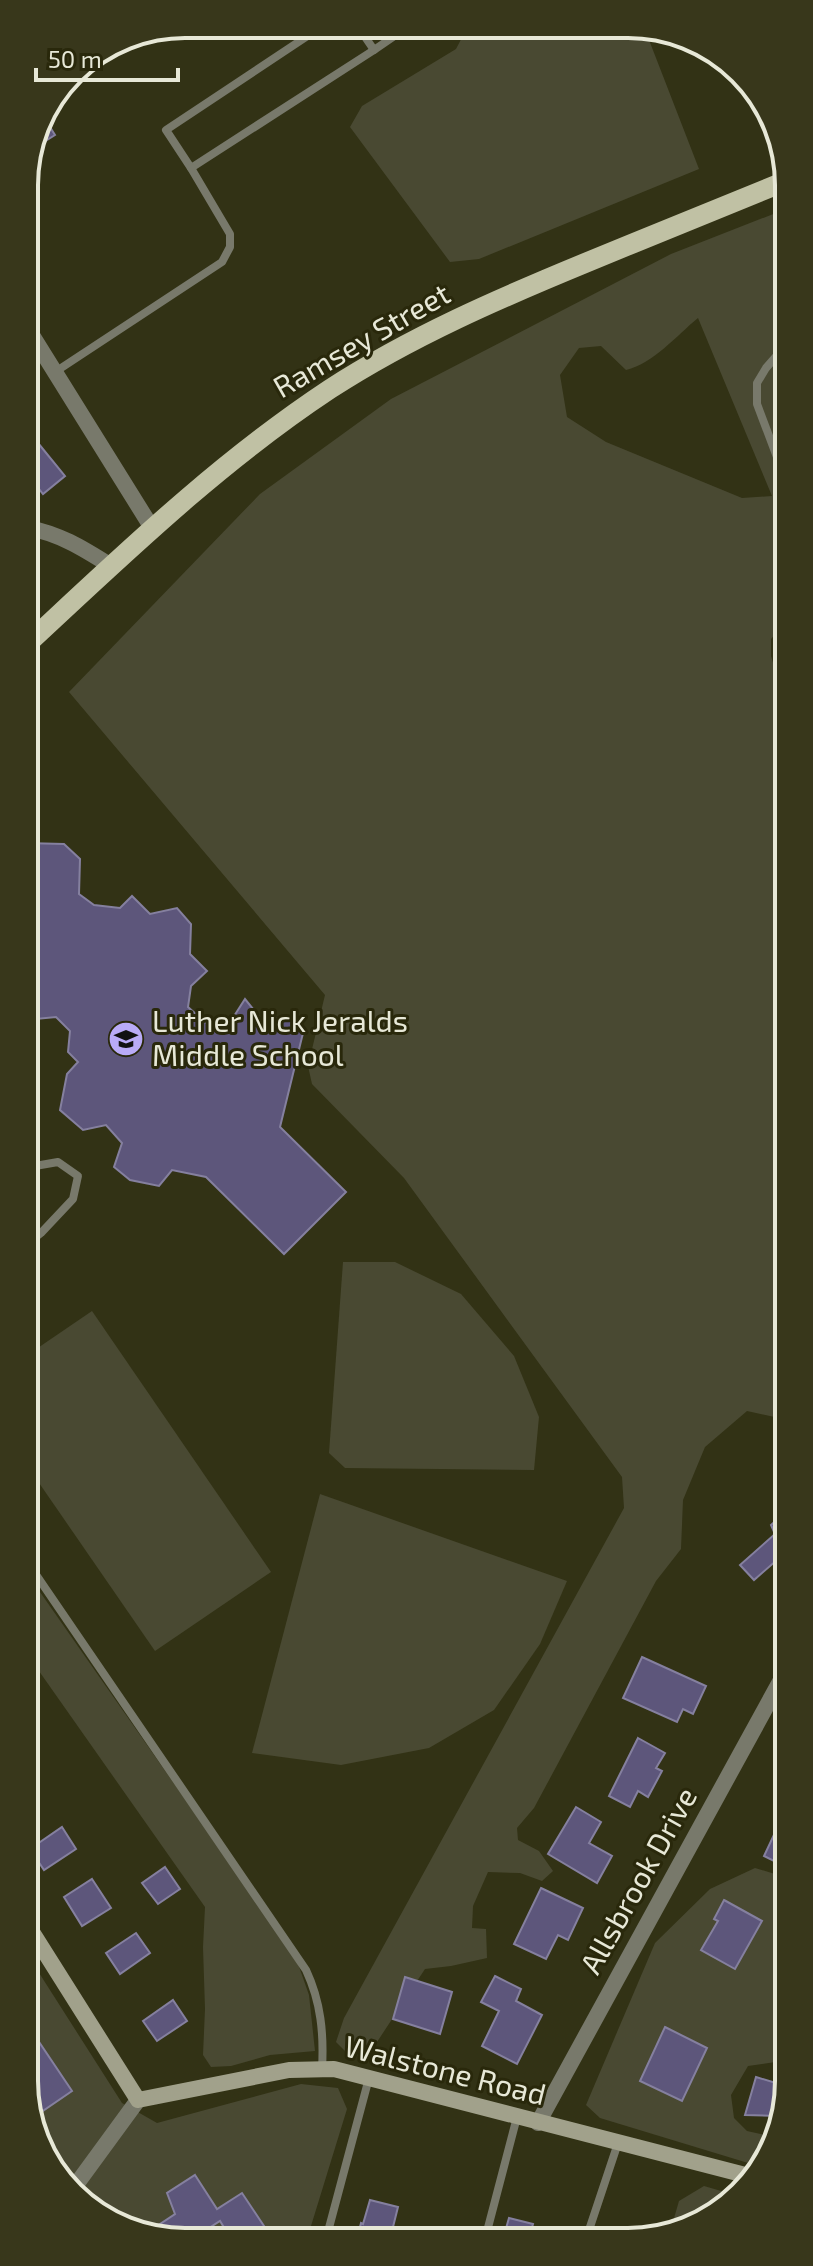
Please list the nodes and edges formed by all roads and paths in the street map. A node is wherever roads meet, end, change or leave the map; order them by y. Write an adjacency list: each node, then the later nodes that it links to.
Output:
1 (304, 38): 5 (lane)
2 (366, 38): 4 (lane)
3 (392, 38): 4 (lane)
4 (374, 50): 5 (lane)
5 (191, 168): 9 (lane)
6 (775, 186): 11 (main road, Ramsey Street)
7 (38, 345): 9 (street)
8 (775, 359): 10 (lane)
9 (55, 372): 11 (street)
10 (775, 452)
11 (152, 528): 13 (main road, Ramsey Street)
12 (38, 530): 13 (street)
13 (111, 566): 14 (main road, Ramsey Street)
14 (38, 634)
15 (38, 1165): 16 (lane)
16 (38, 1235)
17 (38, 1578): 20 (lane)
18 (775, 1691): 24 (street, Allsbrook Drive)
19 (38, 1941): 22 (street)
20 (322, 2069): 21 (street, Walstone Road); 22 (street, Walstone Road)
21 (369, 2078): 23 (street, Walstone Road); 28 (lane)
22 (138, 2100): 27 (street)
23 (517, 2117): 24 (street, Walstone Road); 29 (lane)
24 (538, 2123): 25 (street, Walstone Road)
25 (618, 2143): 26 (street, Walstone Road); 30 (lane)
26 (741, 2174)
27 (78, 2182)
28 (329, 2228)
29 (488, 2228)
30 (590, 2228)

